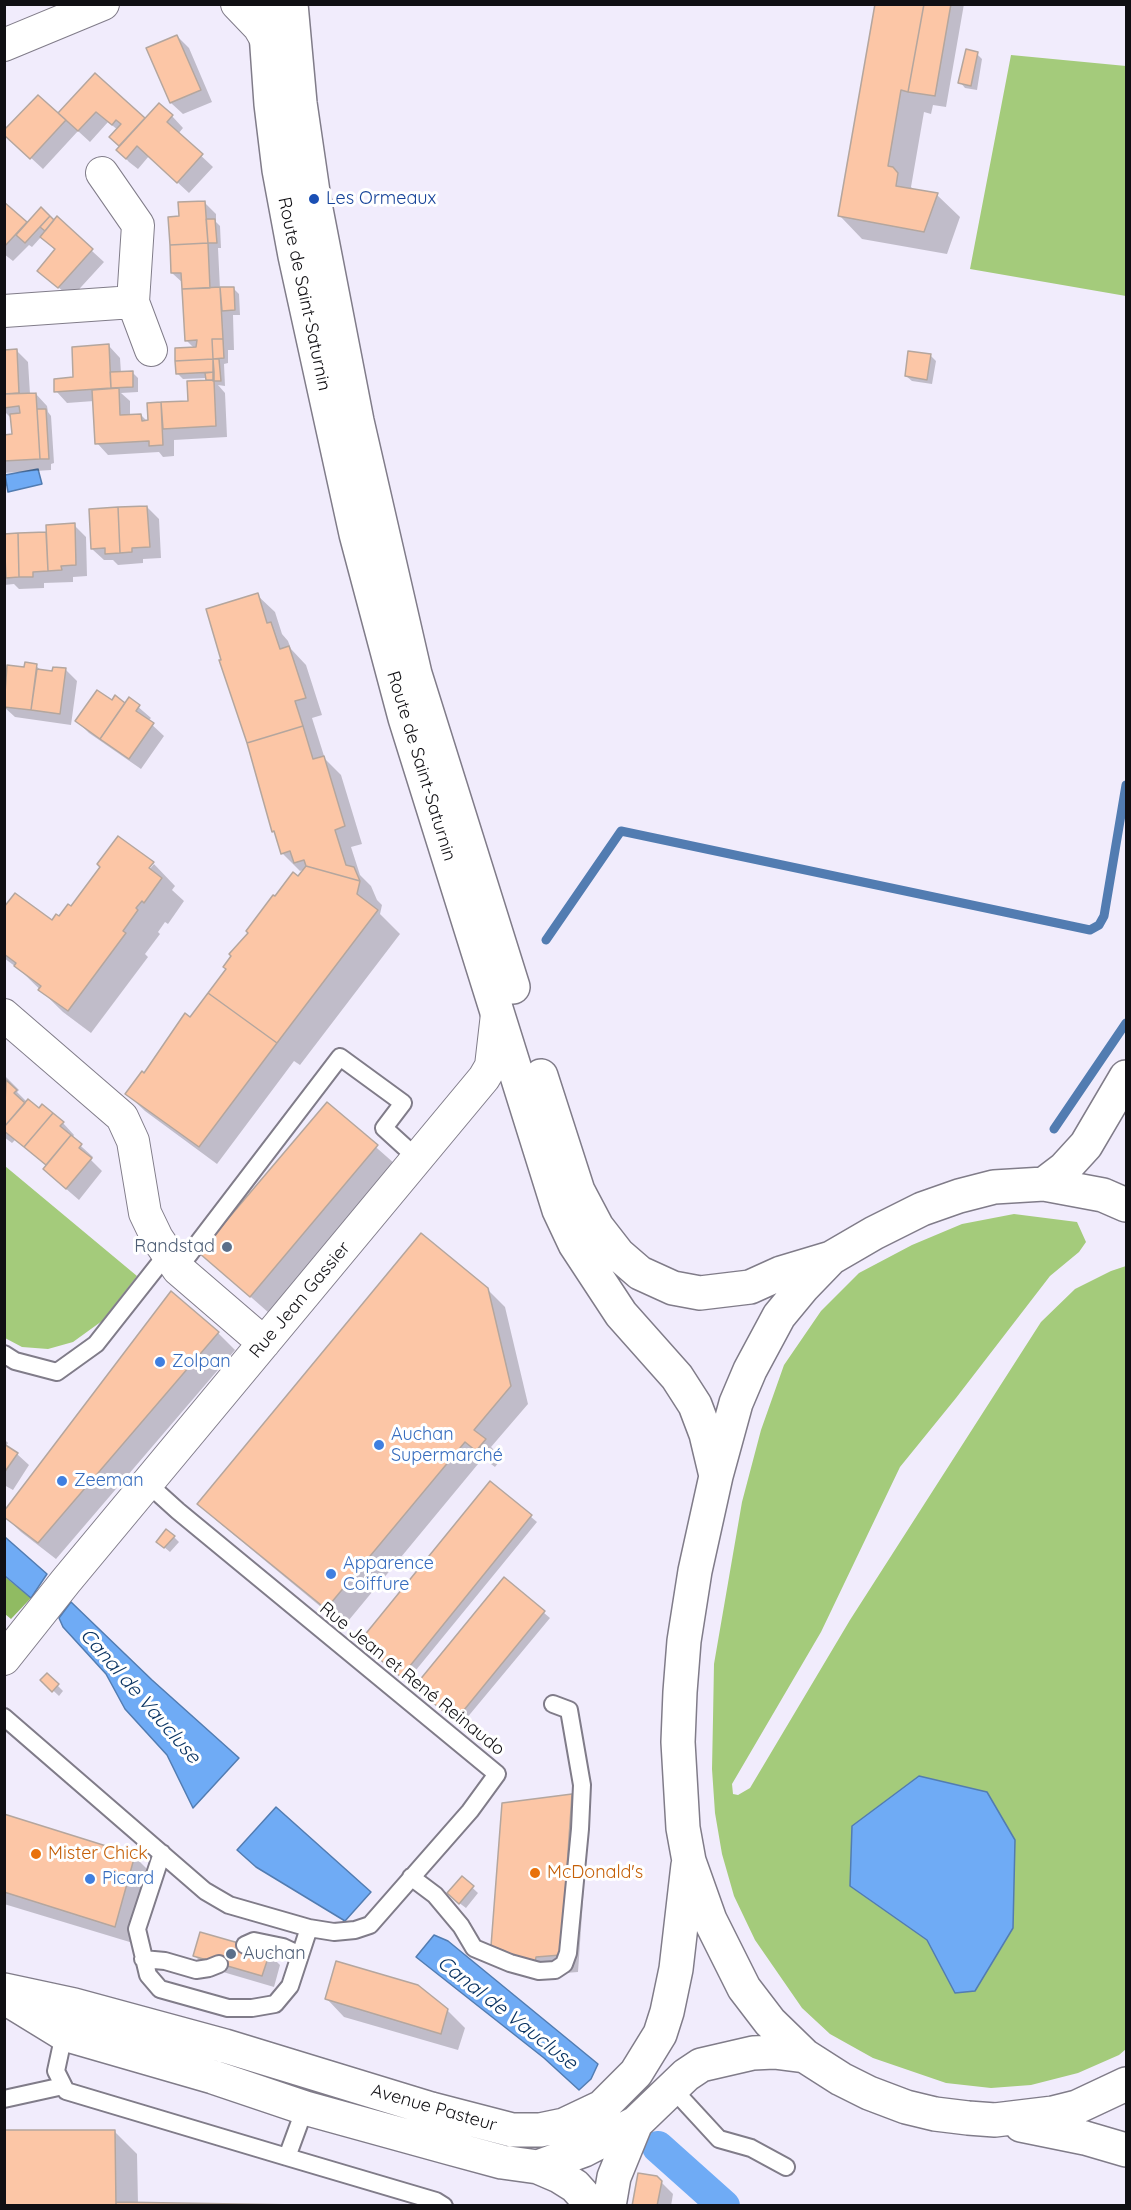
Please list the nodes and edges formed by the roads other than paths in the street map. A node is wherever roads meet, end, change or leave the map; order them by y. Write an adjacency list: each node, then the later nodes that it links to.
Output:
1 (104, 4): 6 (street)
2 (237, 4): 5 (street)
3 (264, 4): 5 (main road, Route de Saint-Saturnin)
4 (291, 4): 17 (main road, Route de Saint-Saturnin)
5 (266, 39): 11 (main road, Route de Saint-Saturnin)
6 (4, 45)
7 (102, 173): 8 (street)
8 (133, 302): 9 (street); 10 (street)
9 (4, 311)
10 (151, 350)
11 (497, 1013): 14 (street, Rue Jean Gassier); 21 (main road, Route de Saint-Saturnin)
12 (4, 1015): 18 (street)
13 (1126, 1077): 15 (main road)
14 (418, 1159): 18 (lane); 19 (street, Rue Jean Gassier)
15 (1044, 1184): 16 (main road); 17 (main road)
16 (1126, 1205)
17 (831, 1258): 21 (main road)
18 (172, 1261): 19 (street); 20 (lane)
19 (264, 1343): 22 (street, Rue Jean Gassier)
20 (4, 1354)
21 (716, 1476): 27 (main road)
22 (147, 1483): 23 (street, Rue Jean Gassier); 28 (lane, Rue Jean et René Reinaudo)
23 (4, 1659)
24 (553, 1704): 28 (lane)
25 (4, 1717): 26 (lane, Rue Jean et René Reinaudo)
26 (162, 1853): 29 (lane, Rue Jean et René Reinaudo); 32 (lane)
27 (689, 1861): 34 (main road, Avenue Pasteur); 37 (main road)
28 (411, 1877): 29 (lane, Rue Jean et René Reinaudo)
29 (309, 1928): 31 (lane)
30 (245, 1945): 31 (lane)
31 (300, 1955): 32 (lane)
32 (143, 1959): 33 (lane)
33 (219, 1964)
34 (4, 1990)
35 (4, 1998): 36 (main road, Avenue Pasteur)
36 (64, 2034): 39 (lane); 42 (main road, Avenue Pasteur)
37 (805, 2056): 40 (main road); 43 (main road)
38 (1126, 2084): 43 (main road)
39 (63, 2086): 41 (lane); 46 (lane)
40 (672, 2088): 44 (main road); 48 (lane)
41 (4, 2099)
42 (306, 2108): 46 (lane); 47 (main road, Avenue Pasteur)
43 (995, 2120): 45 (main road)
44 (636, 2123): 47 (main road, Avenue Pasteur); 51 (main road)
45 (1126, 2150)
46 (287, 2157): 49 (lane)
47 (538, 2167): 50 (main road, Avenue Pasteur)
48 (786, 2167)
49 (444, 2205)
50 (589, 2205)
51 (609, 2205)

